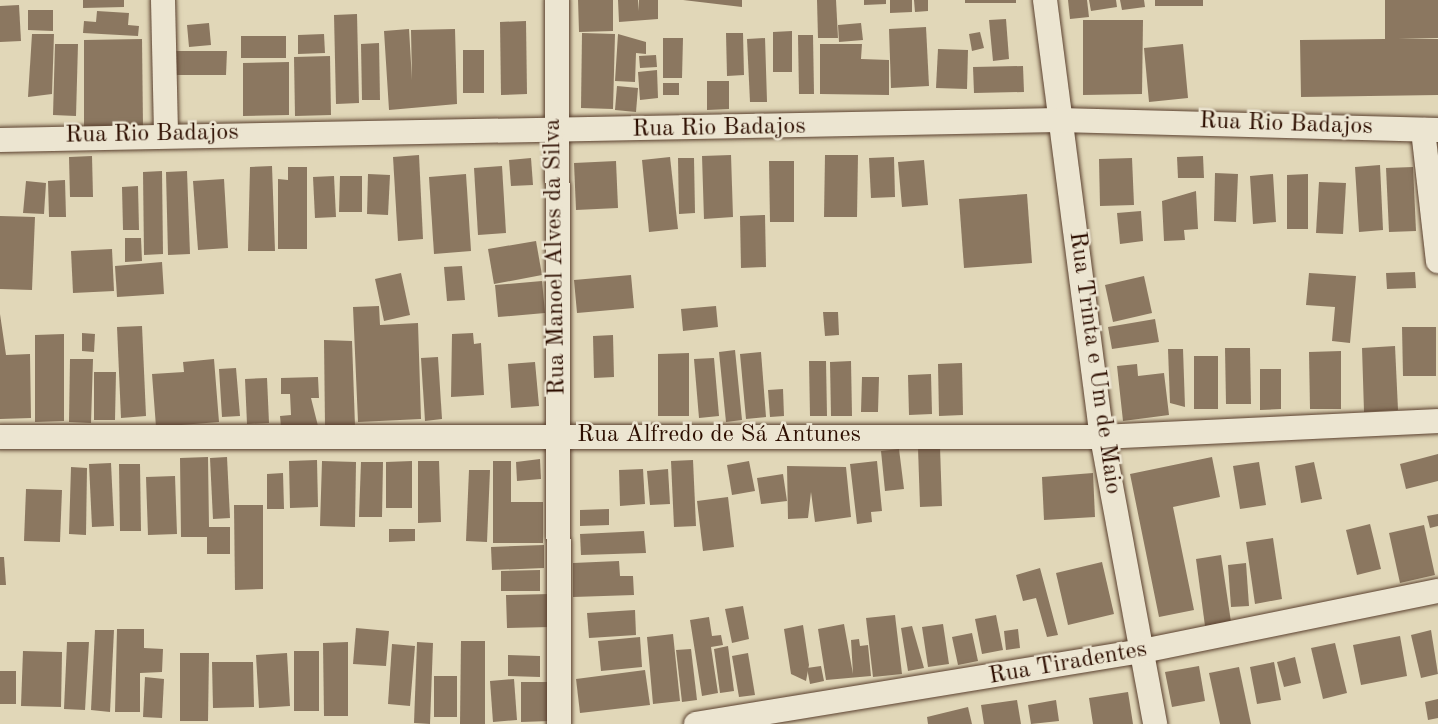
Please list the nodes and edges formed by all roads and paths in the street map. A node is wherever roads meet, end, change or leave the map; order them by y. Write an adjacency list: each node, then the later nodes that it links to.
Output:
1 (163, 0): 6 (street)
2 (557, 0): 7 (street, Rua Manoel Alves da Silva)
3 (1045, 0): 4 (street, Rua Trinta e Um de Maio)
4 (1059, 120): 5 (street, Rua Rio Badajos); 7 (street, Rua Rio Badajos); 13 (street, Rua Trinta e Um de Maio)
5 (1430, 130): 9 (street)
6 (166, 133): 7 (street, Rua Rio Badajos); 8 (street, Rua Rio Badajos)
7 (554, 133): 11 (street, Rua Manoel Alves da Silva)
8 (0, 140)
9 (1438, 261)
10 (1438, 421): 13 (street, Rua Alfredo de Sá Antunes)
11 (559, 436): 12 (street, Rua Alfredo de Sá Antunes); 13 (street, Rua Alfredo de Sá Antunes); 16 (street, Rua Manoel Alves da Silva)
12 (0, 437)
13 (1102, 437): 15 (street, Rua Trinta e Um de Maio)
14 (1438, 591): 15 (street, Rua Tiradentes)
15 (1142, 651): 17 (street, Rua Tiradentes); 18 (street, Rua Trinta e Um de Maio)
16 (559, 724)
17 (696, 724)
18 (1155, 724)

